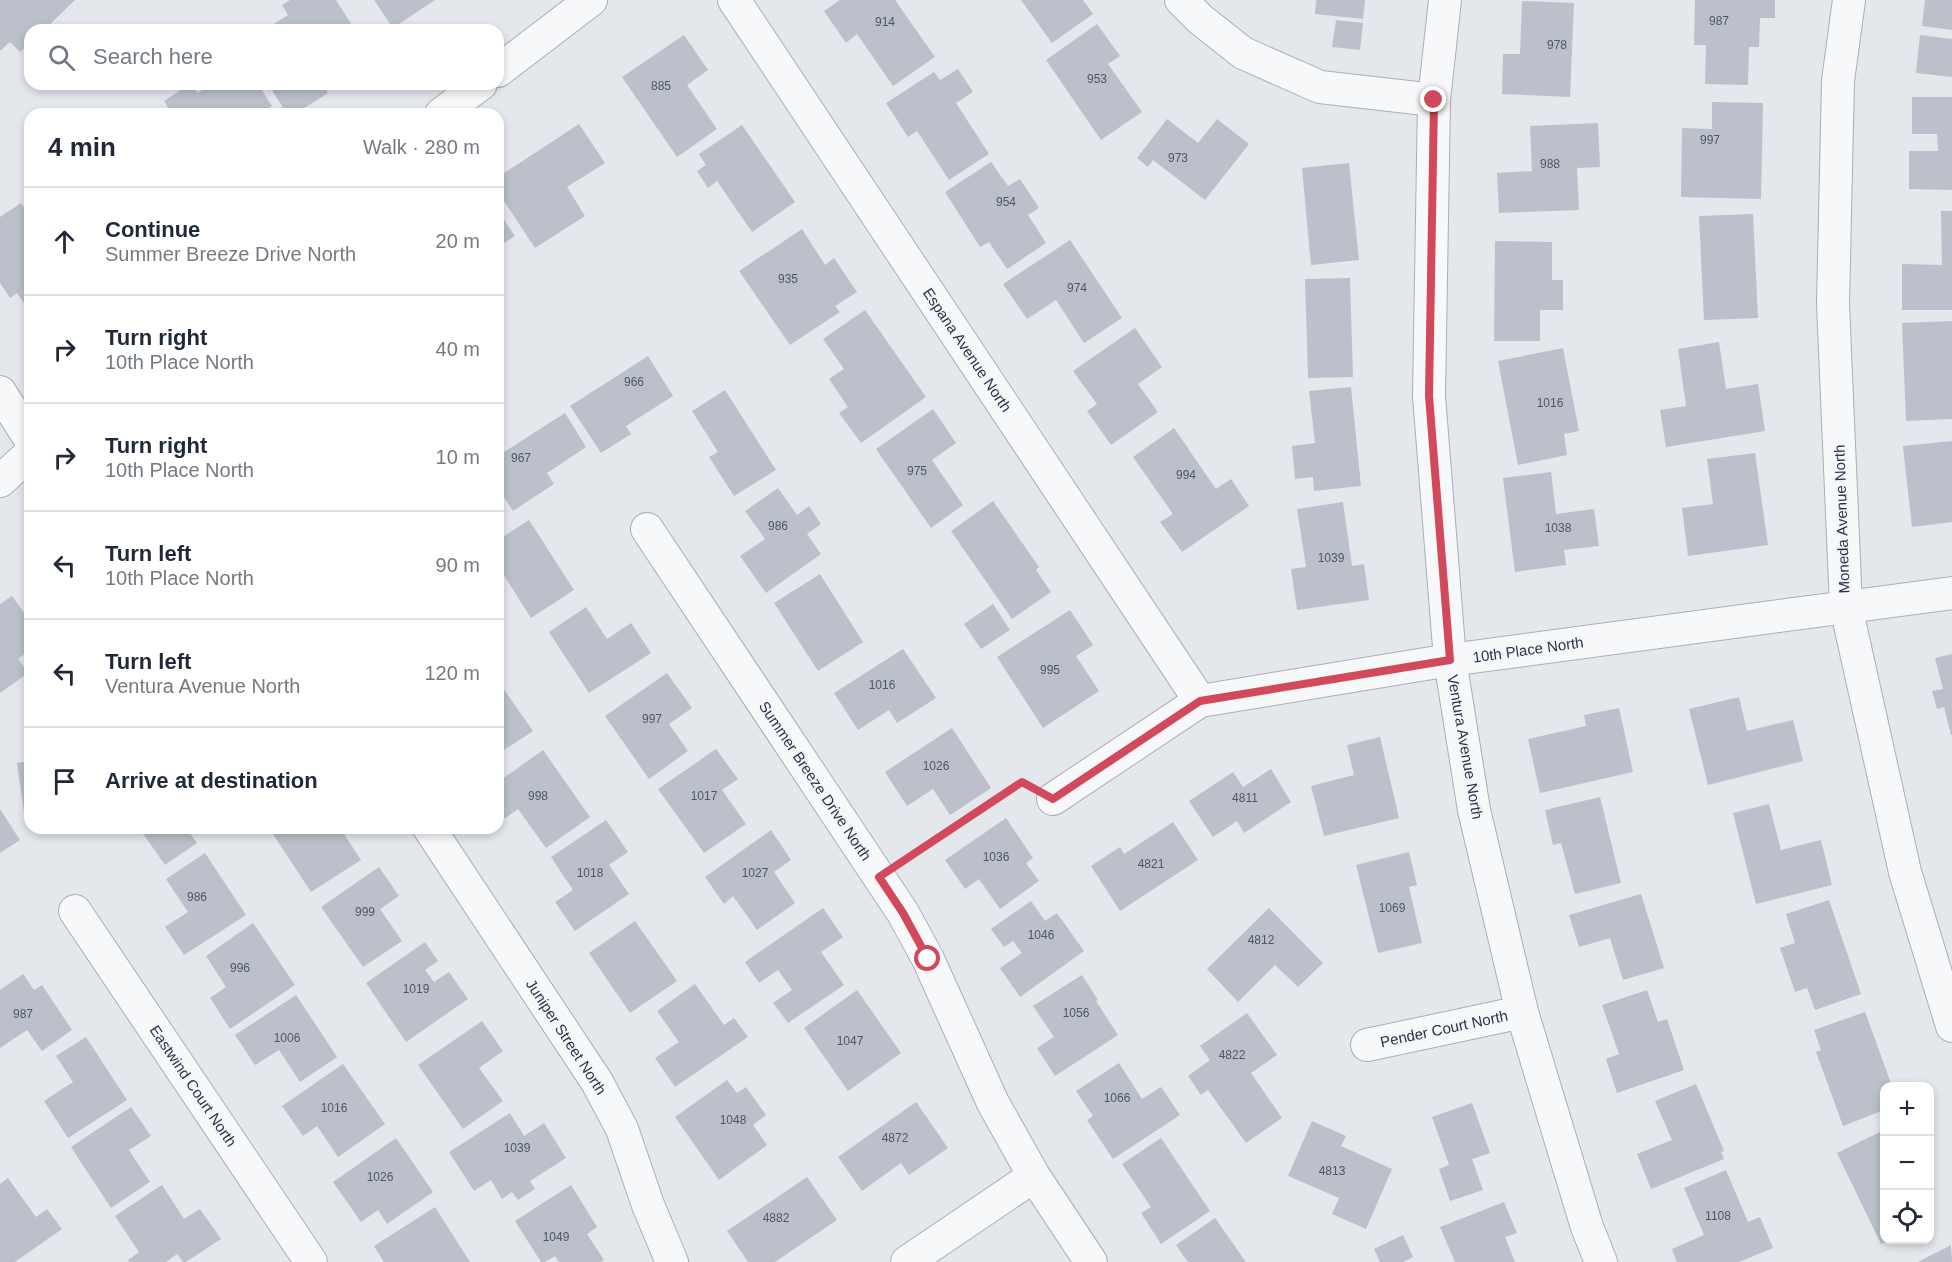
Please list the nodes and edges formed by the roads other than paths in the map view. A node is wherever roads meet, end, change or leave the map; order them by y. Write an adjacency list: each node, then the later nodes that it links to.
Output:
1 (591, 0): 6 (street)
2 (734, 0): 18 (street, Espana Avenue North)
3 (1181, 0): 8 (street)
4 (1445, 0): 8 (street, Ventura Avenue North)
5 (1849, 0): 16 (street, Moneda Avenue North)
6 (504, 66)
7 (473, 90): 9 (street)
8 (1434, 100): 17 (street, Ventura Avenue North)
9 (449, 108)
10 (0, 392): 11 (street)
11 (24, 430)
12 (24, 459): 13 (street)
13 (0, 481)
14 (647, 529): 25 (street, Summer Breeze Drive North)
15 (1952, 593): 16 (street, 10th Place North)
16 (1846, 607): 17 (street, 10th Place North); 23 (street, Moneda Avenue North)
17 (1450, 660): 18 (street, 10th Place North); 22 (street, Ventura Avenue North)
18 (1200, 701): 19 (street, 10th Place North)
19 (1053, 799)
20 (433, 834): 27 (street, Juniper Street North)
21 (75, 911): 26 (street, Eastwind Court North)
22 (1522, 1012): 24 (street, Pender Court North); 30 (street, Ventura Avenue North)
23 (1952, 1026)
24 (1367, 1046)
25 (1034, 1176): 28 (street); 29 (street, Summer Breeze Drive North)
26 (310, 1262)
27 (672, 1262)
28 (907, 1262)
29 (1091, 1262)
30 (1601, 1262)

